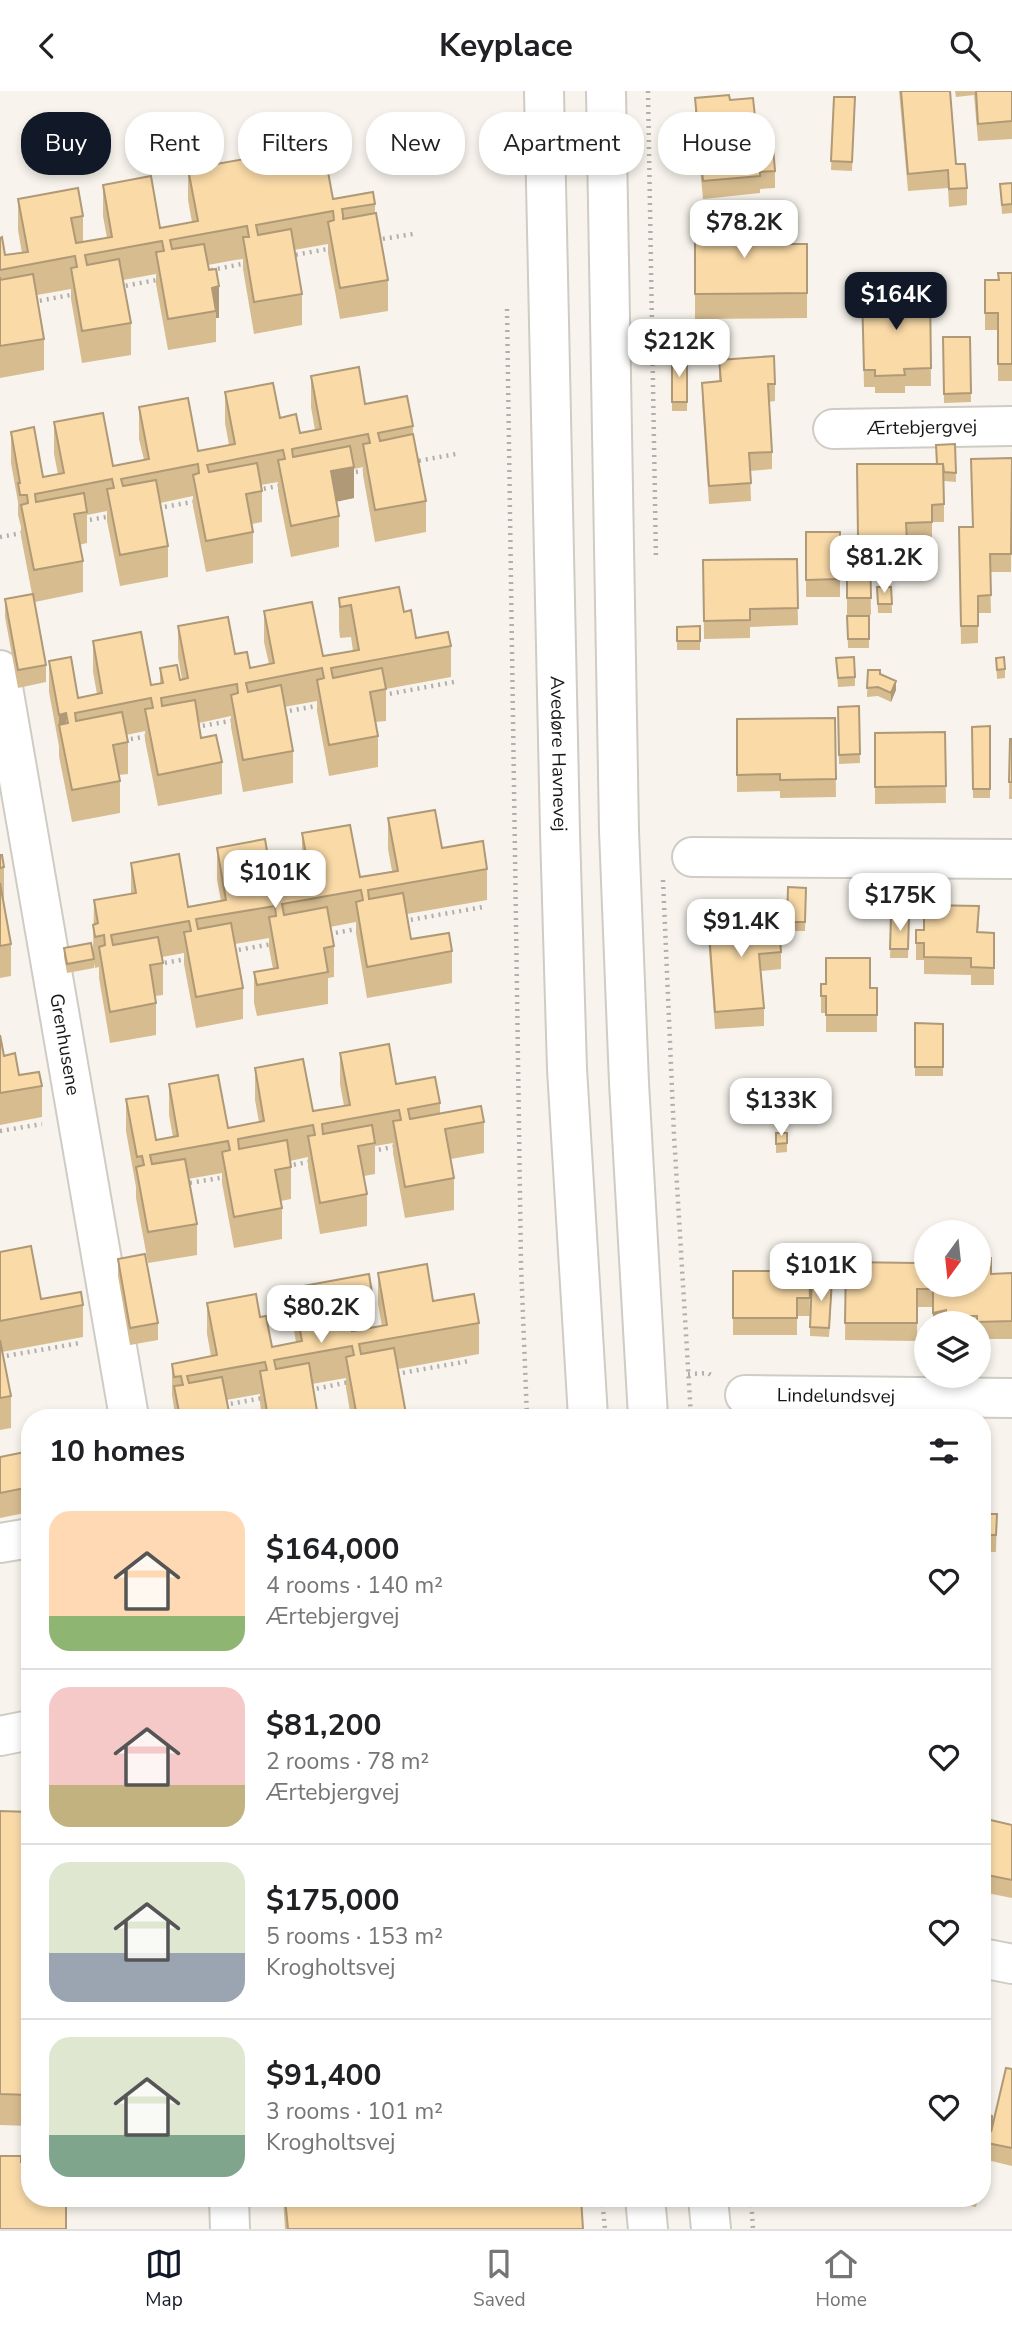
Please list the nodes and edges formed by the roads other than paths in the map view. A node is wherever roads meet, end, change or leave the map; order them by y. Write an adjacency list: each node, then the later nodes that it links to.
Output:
1 (544, 91): 11 (street, Avedøre Havnevej)
2 (606, 91): 12 (street)
3 (1012, 426): 4 (street, Ærtebjergvej)
4 (833, 429)
5 (0, 670): 10 (street, Grenhusene)
6 (1012, 859): 7 (street)
7 (677, 865)
8 (746, 1395): 9 (street, Lindelundsvej)
9 (1012, 1398)
10 (128, 1409)
11 (588, 1409)
12 (648, 1409)
13 (21, 1540): 14 (street)
14 (0, 1543)
15 (21, 1732): 16 (street)
16 (0, 1736)
17 (991, 1960): 18 (street)
18 (1012, 1964)
19 (229, 2207): 22 (street)
20 (646, 2207): 23 (street)
21 (709, 2207): 24 (street)
22 (230, 2229)
23 (648, 2229)
24 (711, 2229)

